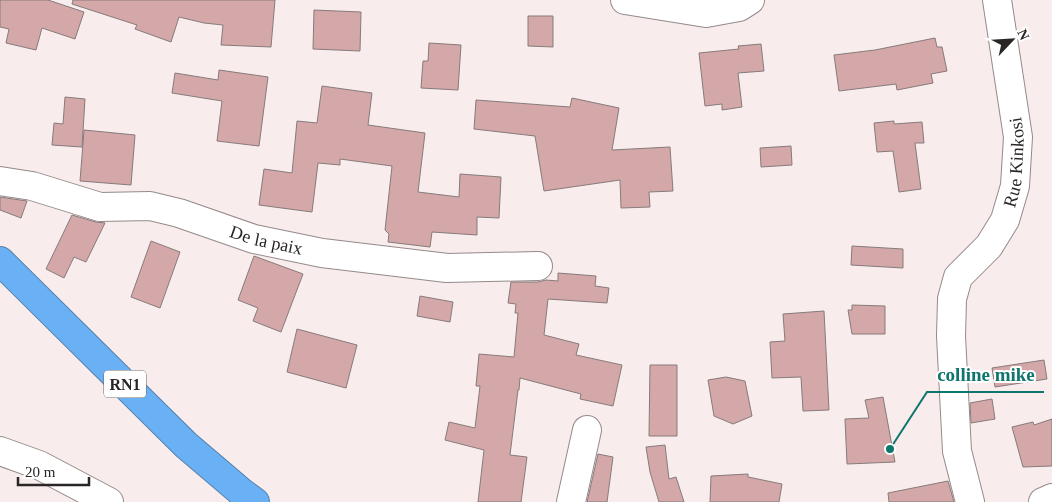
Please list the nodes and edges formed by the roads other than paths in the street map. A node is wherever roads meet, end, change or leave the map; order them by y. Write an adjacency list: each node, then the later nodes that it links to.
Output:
1 (626, 0): 2 (street)
2 (750, 0)
3 (997, 0): 13 (street, Rue Kinkosi)
4 (0, 181): 6 (street, De la paix)
5 (0, 261): 11 (highway, RN1)
6 (538, 266)
7 (587, 430): 12 (street)
8 (0, 451): 10 (street)
9 (1052, 498): 14 (street)
10 (109, 502)
11 (255, 502)
12 (572, 502)
13 (970, 502)
14 (1043, 502)

